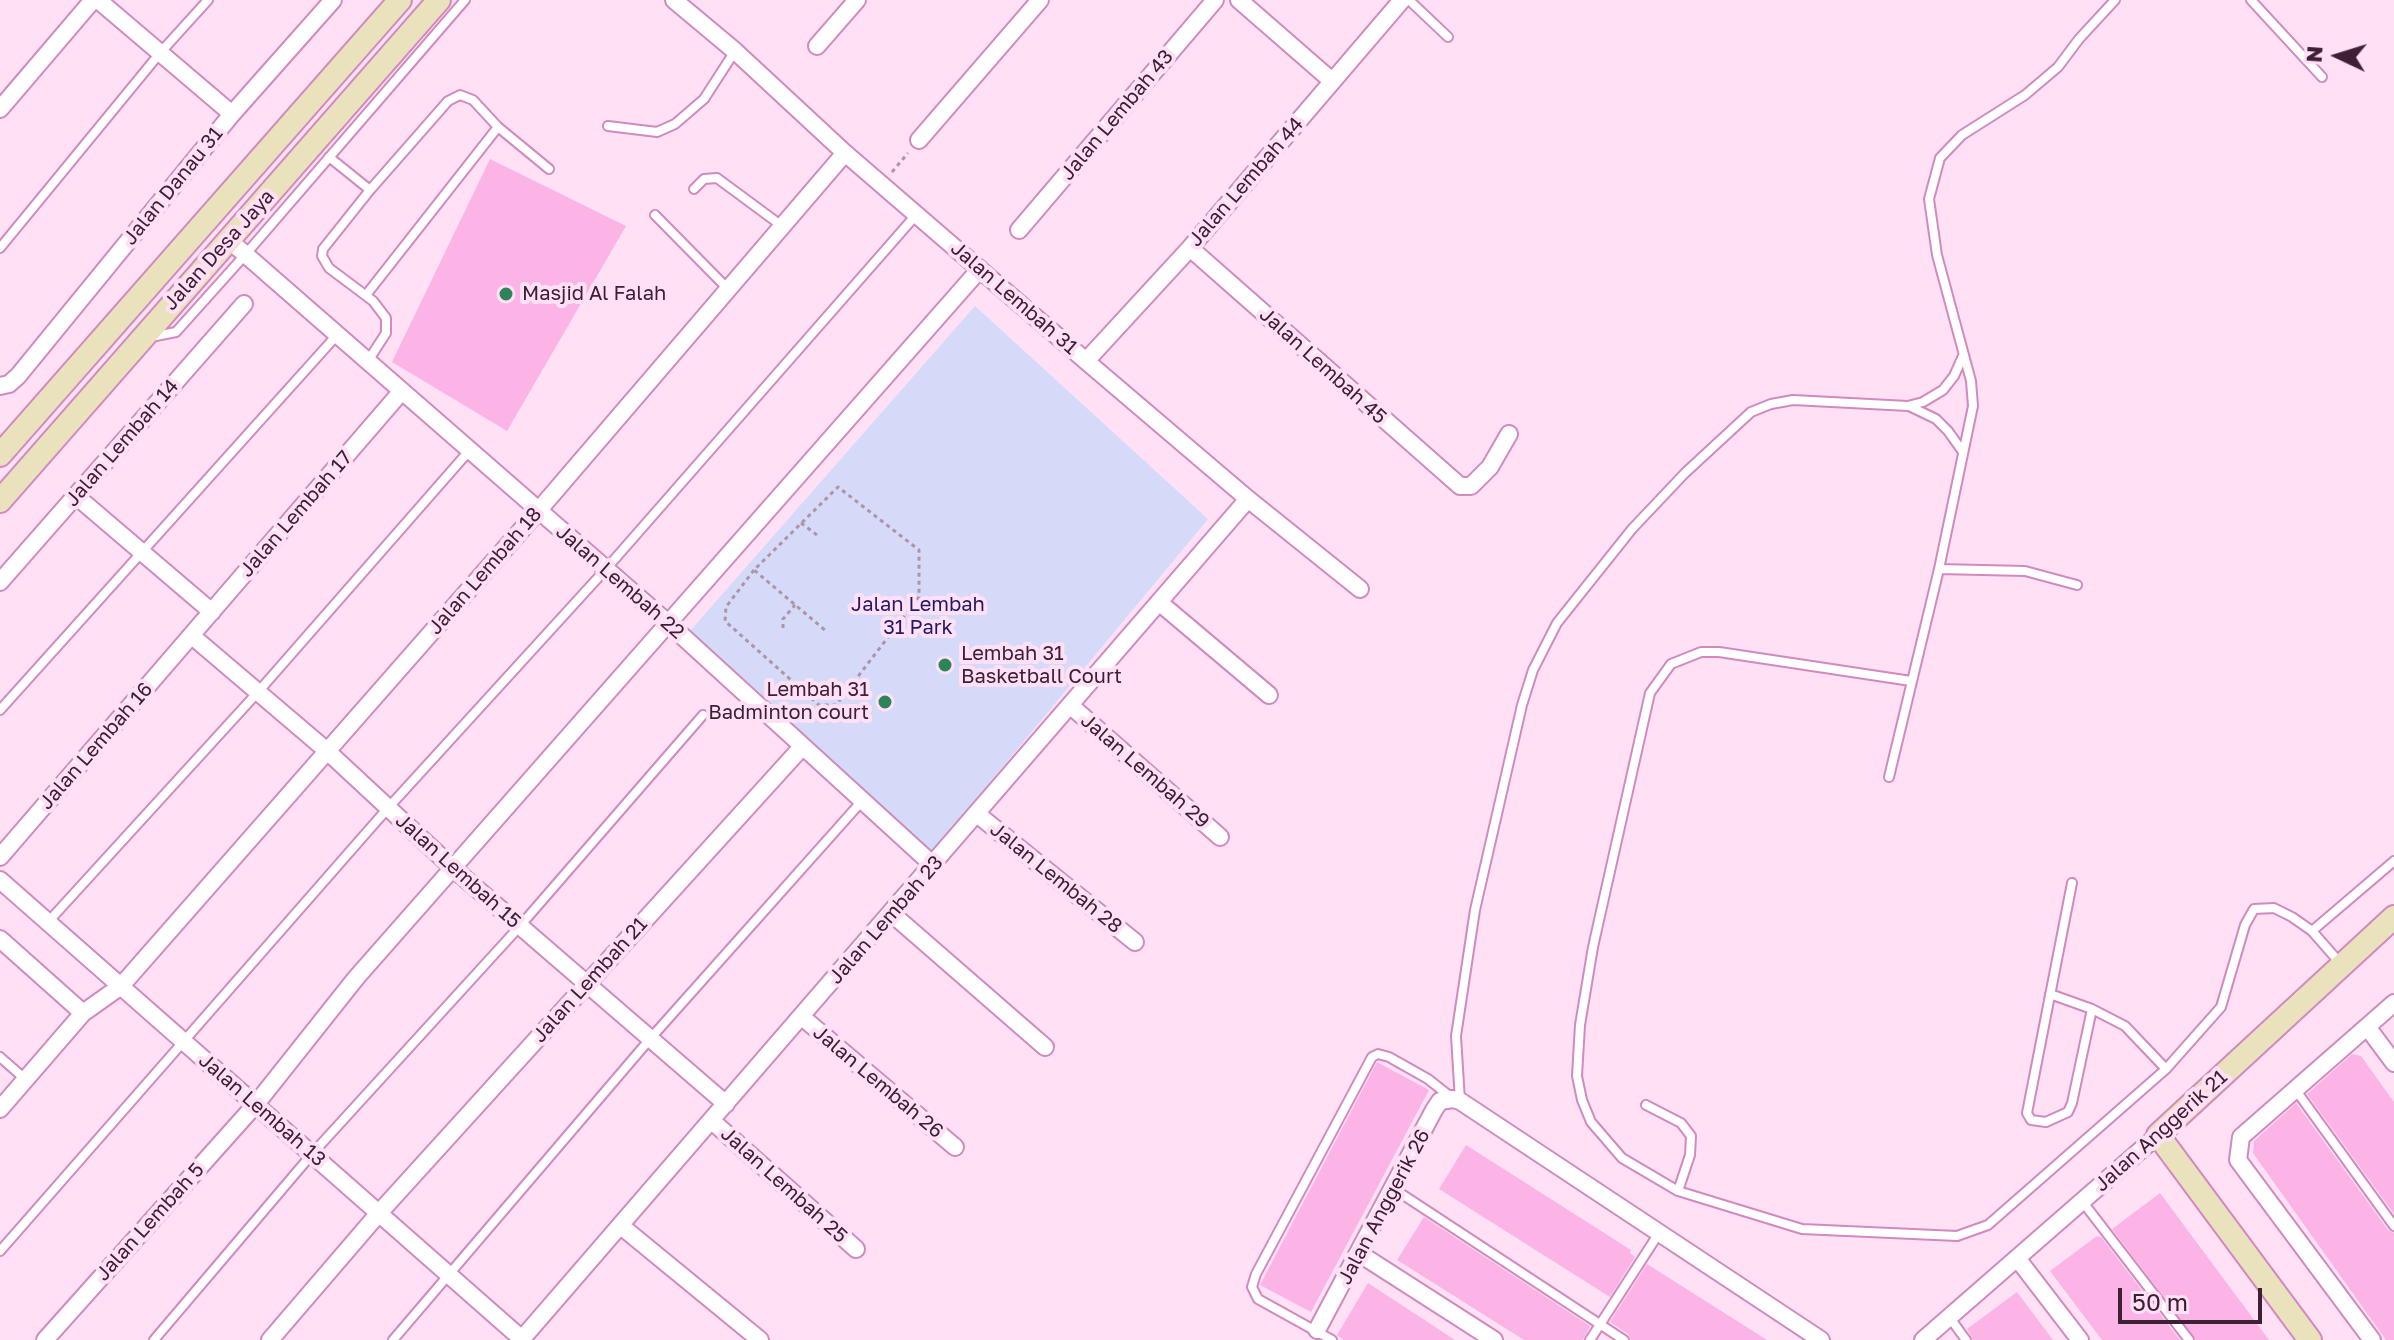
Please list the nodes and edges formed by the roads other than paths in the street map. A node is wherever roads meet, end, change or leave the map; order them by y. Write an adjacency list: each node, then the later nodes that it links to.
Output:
1 (96, 0): 19 (street); 22 (street)
2 (208, 0): 19 (lane)
3 (333, 0): 23 (street, Jalan Danau 31)
4 (400, 0): 53 (main road, Jalan Desa Jaya)
5 (439, 0): 37 (main road, Jalan Desa Jaya)
6 (465, 0): 28 (lane)
7 (674, 0): 18 (street, Jalan Lembah 31)
8 (857, 0): 17 (street)
9 (1040, 0): 26 (street)
10 (1215, 0): 35 (street, Jalan Lembah 43)
11 (1239, 0): 21 (street)
12 (1402, 0): 21 (street, Jalan Lembah 44)
13 (1409, 0): 16 (lane)
14 (2115, 0): 44 (lane)
15 (2251, 0): 20 (lane)
16 (1448, 37)
17 (817, 46)
18 (735, 51): 24 (lane); 27 (street, Jalan Lembah 31)
19 (160, 53): 23 (street); 36 (lane)
20 (2322, 77)
21 (1332, 81): 38 (street, Jalan Lembah 44)
22 (0, 109)
23 (232, 114): 47 (street, Jalan Danau 31)
24 (608, 126)
25 (498, 127): 29 (lane); 31 (lane); 41 (lane)
26 (919, 140)
27 (845, 153): 32 (street, Jalan Lembah 31); 34 (street, Jalan Lembah 18)
28 (329, 157): 31 (lane); 37 (lane)
29 (549, 169)
30 (694, 189): 34 (lane)
31 (370, 190): 41 (lane)
32 (917, 213): 39 (street, Jalan Lembah 31); 59 (lane)
33 (655, 215): 40 (lane)
34 (782, 226): 40 (street, Jalan Lembah 18)
35 (1019, 230)
36 (0, 248)
37 (237, 248): 43 (street, Jalan Lembah 22); 56 (main road, Jalan Desa Jaya)
38 (1190, 248): 45 (street, Jalan Lembah 44); 50 (street, Jalan Lembah 45)
39 (980, 269): 45 (street, Jalan Lembah 31); 66 (street)
40 (727, 288): 57 (street, Jalan Lembah 18)
41 (366, 295): 46 (lane)
42 (244, 304): 54 (street, Jalan Lembah 14)
43 (337, 335): 46 (street, Jalan Lembah 22); 58 (lane)
44 (1963, 356): 49 (lane); 52 (lane)
45 (1086, 361): 55 (street, Jalan Lembah 31)
46 (368, 362): 48 (street, Jalan Lembah 22)
47 (0, 386)
48 (401, 392): 51 (street, Jalan Lembah 22); 65 (street, Jalan Lembah 17)
49 (1908, 406): 52 (lane); 111 (lane)
50 (1509, 434)
51 (469, 451): 57 (street, Jalan Lembah 22); 69 (lane)
52 (1963, 452): 60 (lane)
53 (0, 455)
54 (76, 496): 58 (street); 61 (street, Jalan Lembah 14)
55 (1248, 499): 63 (street, Jalan Lembah 31); 64 (street, Jalan Lembah 23)
56 (0, 501)
57 (538, 511): 59 (street, Jalan Lembah 22); 75 (street, Jalan Lembah 18)
58 (143, 553): 65 (street); 72 (lane)
59 (606, 569): 66 (street, Jalan Lembah 22); 78 (lane)
60 (1939, 569): 62 (lane); 68 (lane)
61 (0, 582)
62 (2077, 585)
63 (1360, 589)
64 (1160, 603): 70 (street); 71 (street, Jalan Lembah 23)
65 (212, 612): 67 (street, Jalan Lembah 17)
66 (668, 623): 74 (street, Jalan Lembah 22); 84 (street)
67 (192, 636): 69 (street, Jalan Lembah 15); 81 (street, Jalan Lembah 16)
68 (1911, 681): 76 (lane); 121 (lane)
69 (258, 692): 75 (street, Jalan Lembah 15); 89 (lane)
70 (1269, 695)
71 (1071, 706): 79 (street, Jalan Lembah 23); 80 (street, Jalan Lembah 29)
72 (0, 710)
73 (703, 715): 90 (lane)
74 (802, 747): 77 (street, Jalan Lembah 22); 95 (street, Jalan Lembah 21)
75 (326, 750): 78 (street, Jalan Lembah 15); 96 (street, Jalan Lembah 18)
76 (1889, 777)
77 (862, 801): 83 (street, Jalan Lembah 22); 103 (lane)
78 (388, 808): 84 (street, Jalan Lembah 15); 104 (lane)
79 (977, 814): 83 (street, Jalan Lembah 23); 93 (street, Jalan Lembah 28)
80 (1220, 837)
81 (0, 857)
82 (2394, 861): 91 (lane)
83 (933, 865): 87 (street, Jalan Lembah 23)
84 (454, 869): 90 (street, Jalan Lembah 15); 112 (street)
85 (0, 880): 89 (street, Jalan Lembah 13)
86 (2072, 883): 97 (lane)
87 (891, 913): 101 (street, Jalan Lembah 23); 105 (street)
88 (2394, 917): 94 (main road, Jalan Anggerik 21)
89 (48, 922): 96 (street, Jalan Lembah 13)
90 (520, 926): 95 (street, Jalan Lembah 15); 119 (lane)
91 (2312, 931): 94 (lane); 108 (lane)
92 (0, 939): 100 (street)
93 (1135, 942)
94 (2341, 963): 117 (main road, Jalan Anggerik 21)
95 (587, 984): 103 (street, Jalan Lembah 15); 123 (street, Jalan Lembah 21)
96 (121, 986): 100 (street, Jalan Lembah 18); 104 (street, Jalan Lembah 13)
97 (2050, 994): 99 (lane); 99 (lane)
98 (2394, 1003): 102 (street)
99 (2092, 1009): 108 (lane)
100 (83, 1013): 109 (street, Jalan Lembah 18)
101 (802, 1017): 113 (street, Jalan Lembah 23); 118 (street, Jalan Lembah 26)
102 (2368, 1028): 107 (street); 110 (street)
103 (650, 1039): 113 (street, Jalan Lembah 15); 131 (lane)
104 (185, 1042): 112 (street, Jalan Lembah 13); 128 (lane)
105 (1045, 1047)
106 (0, 1057): 109 (lane)
107 (2394, 1063)
108 (2166, 1069): 121 (lane)
109 (25, 1079): 115 (street, Jalan Lembah 18)
110 (2295, 1089): 125 (lane); 151 (street)
111 (1456, 1100): 120 (street, Jalan Anggerik 26); 126 (street); 134 (lane)
112 (256, 1104): 119 (street, Jalan Lembah 13); 135 (street, Jalan Lembah 5)
113 (726, 1104): 116 (street, Jalan Lembah 23)
114 (1646, 1105): 121 (lane)
115 (0, 1109)
116 (712, 1121): 124 (street, Jalan Lembah 23); 127 (street, Jalan Lembah 25)
117 (2158, 1135): 122 (street, Jalan Anggerik 21); 150 (main road)
118 (955, 1147)
119 (312, 1154): 123 (street, Jalan Lembah 13); 136 (lane)
120 (1394, 1189): 129 (street, Jalan Anggerik 26); 133 (lane)
121 (1678, 1191)
122 (2082, 1201): 130 (street, Jalan Anggerik 21); 149 (lane)
123 (379, 1213): 131 (street, Jalan Lembah 13); 137 (street, Jalan Lembah 21)
124 (621, 1226): 139 (street, Jalan Lembah 23); 140 (street)
125 (2394, 1226)
126 (1659, 1233): 133 (lane); 145 (street)
127 (856, 1249)
128 (0, 1251)
129 (1360, 1254): 134 (street, Jalan Anggerik 26); 142 (street)
130 (2017, 1258): 132 (street, Jalan Anggerik 21); 148 (street)
131 (450, 1276): 138 (lane); 139 (street, Jalan Lembah 13)
132 (1949, 1317): 146 (street, Jalan Anggerik 21); 147 (lane)
133 (1599, 1325): 143 (lane); 144 (lane)
134 (1317, 1330): 141 (lane)
135 (45, 1340)
136 (154, 1340)
137 (270, 1340)
138 (393, 1340)
139 (522, 1340)
140 (760, 1340)
141 (1332, 1340)
142 (1494, 1340)
143 (1590, 1340)
144 (1624, 1340)
145 (1821, 1340)
146 (1923, 1340)
147 (1966, 1340)
148 (2080, 1340)
149 (2189, 1340)
150 (2310, 1340)
151 (2372, 1340)

